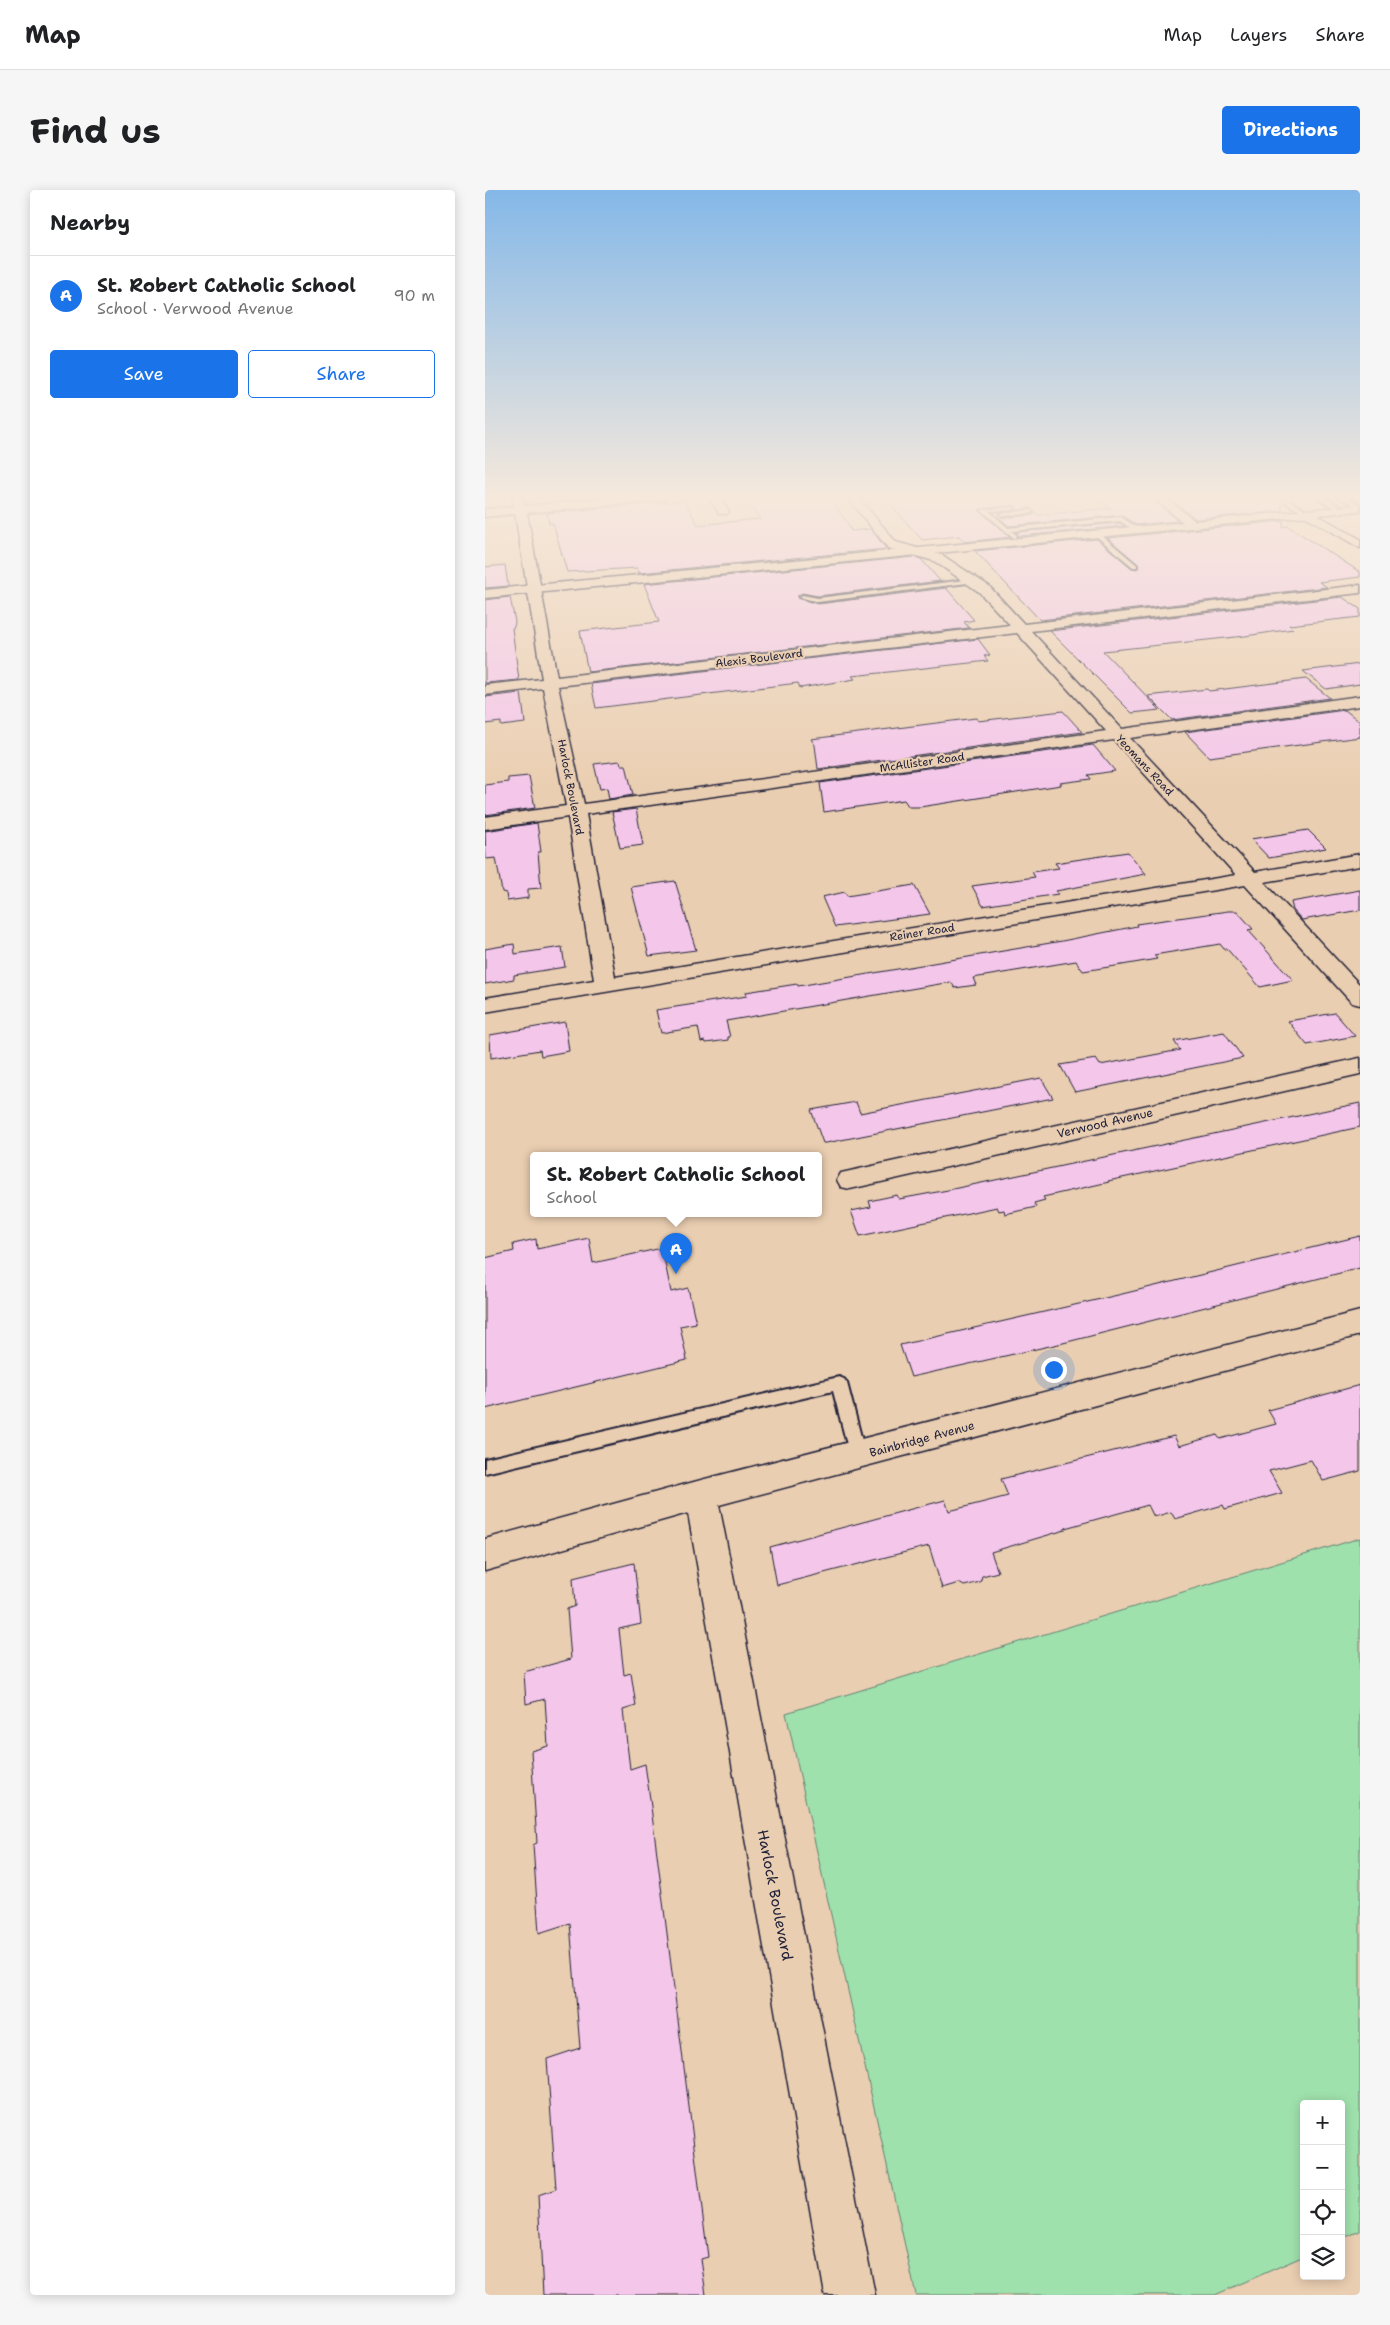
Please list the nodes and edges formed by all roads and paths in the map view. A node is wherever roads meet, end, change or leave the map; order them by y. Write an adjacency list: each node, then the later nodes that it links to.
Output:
1 (534, 595): 7 (street, Harlock Boulevard)
2 (859, 595): 5 (lane)
3 (990, 595): 6 (street, Yeomans Road)
4 (1304, 595): 6 (street, Alexis Boulevard)
5 (802, 597)
6 (1019, 627): 7 (street, Alexis Boulevard); 10 (street, Yeomans Road)
7 (550, 683): 8 (street, Alexis Boulevard); 11 (street, Harlock Boulevard)
8 (485, 690)
9 (1360, 702): 10 (street, McAllister Road)
10 (1117, 735): 11 (street, McAllister Road); 14 (street, Yeomans Road)
11 (576, 811): 12 (street, McAllister Road); 15 (street, Harlock Boulevard)
12 (485, 823)
13 (1360, 860): 14 (street, Reiner Road)
14 (1249, 878): 15 (street, Reiner Road); 16 (street, Yeomans Road)
15 (606, 985): 17 (street, Reiner Road)
16 (1360, 998)
17 (485, 1005)
18 (1360, 1066): 19 (street, Verwood Avenue)
19 (850, 1180)
20 (1360, 1323): 21 (street, Bainbridge Avenue)
21 (858, 1456): 22 (lane); 23 (street, Bainbridge Avenue)
22 (485, 1466)
23 (701, 1495): 24 (street, Bainbridge Avenue); 25 (street, Harlock Boulevard)
24 (485, 1555)
25 (850, 2295)

